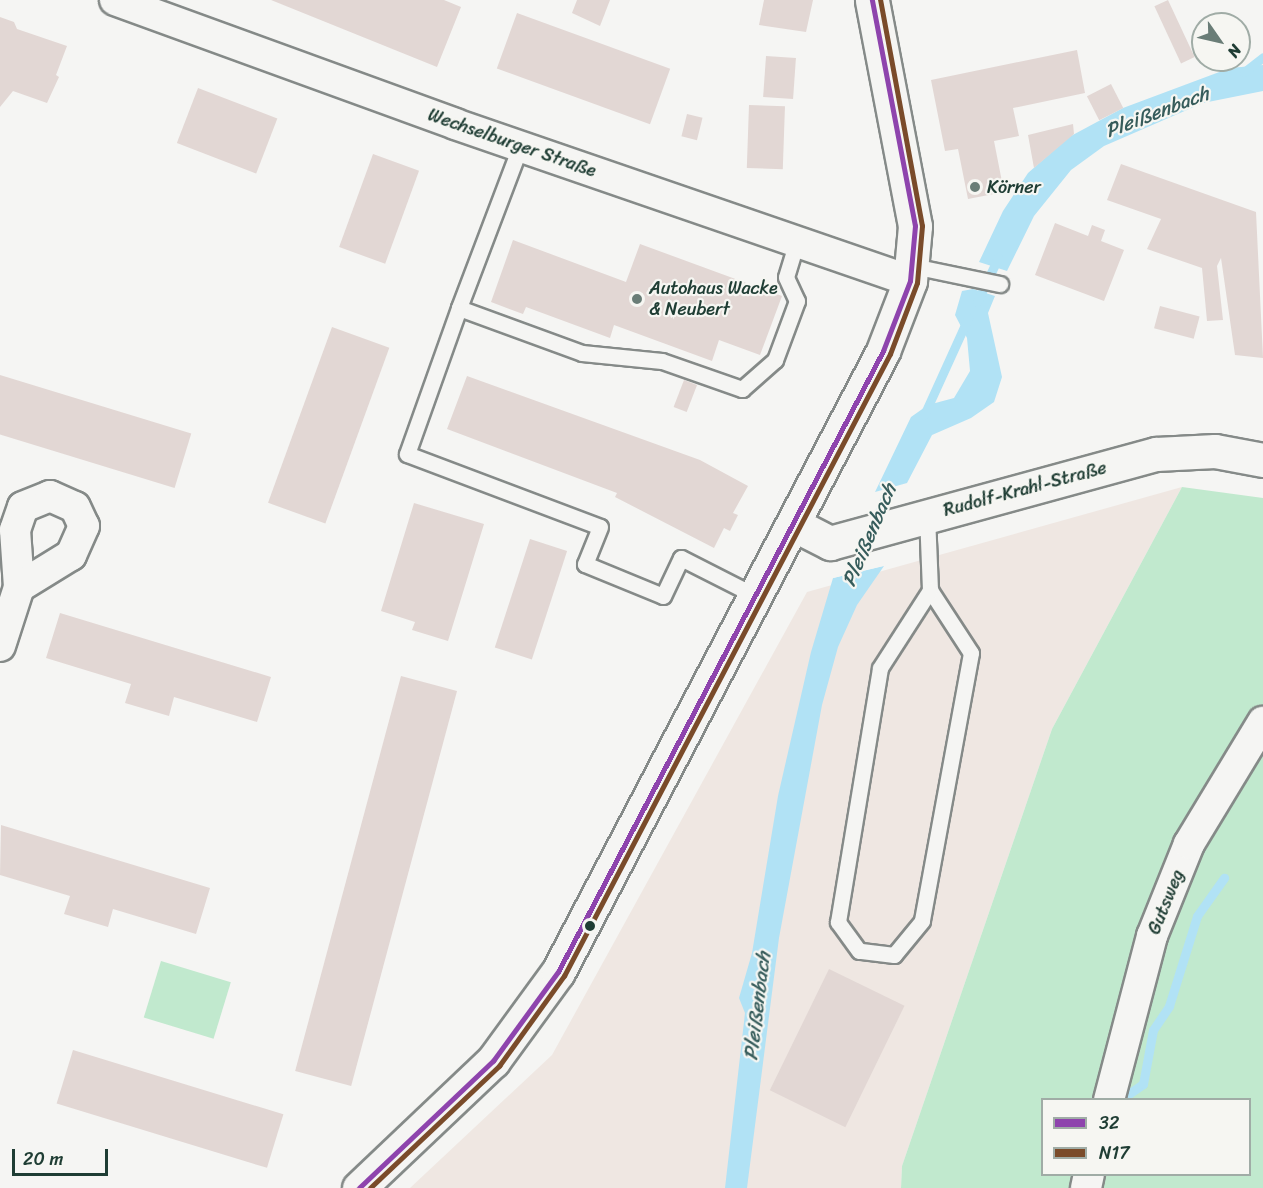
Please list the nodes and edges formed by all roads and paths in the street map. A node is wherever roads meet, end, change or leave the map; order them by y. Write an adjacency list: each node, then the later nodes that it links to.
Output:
1 (115, 0): 3 (street, Wechselburger Straße)
2 (872, 0): 5 (main road)
3 (520, 147): 4 (street, Wechselburger Straße); 7 (lane)
4 (797, 242): 5 (street, Wechselburger Straße); 7 (lane)
5 (912, 273): 6 (lane); 10 (main road)
6 (1000, 284)
7 (459, 308): 13 (lane)
8 (1263, 460): 9 (main road, Rudolf-Krahl-Straße)
9 (919, 518): 10 (main road, Rudolf-Krahl-Straße); 12 (lane)
10 (793, 524): 13 (main road)
11 (19, 587): 14 (street)
12 (930, 590): 12 (lane)
13 (754, 595): 17 (main road)
14 (0, 646)
15 (1263, 722): 16 (street, Gutsweg)
16 (1110, 1098)
17 (359, 1188)

